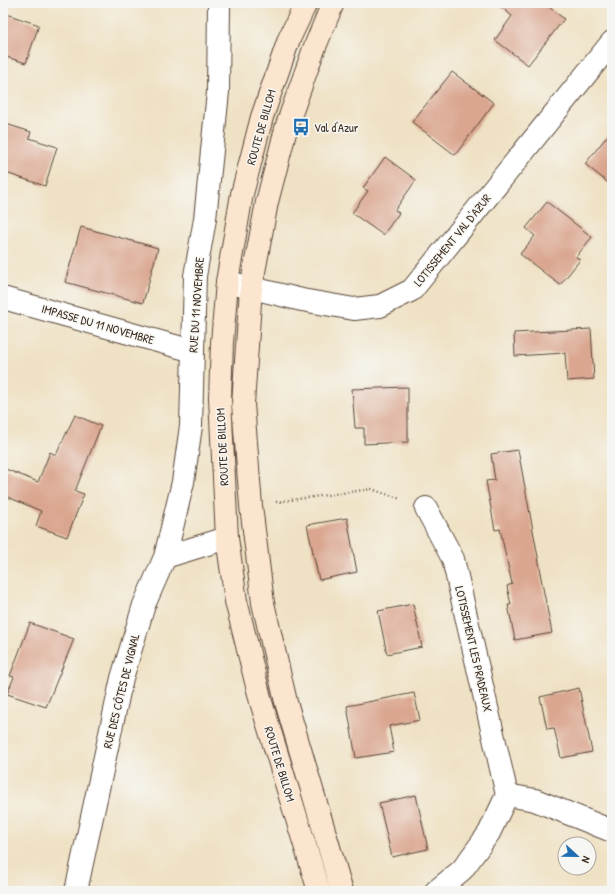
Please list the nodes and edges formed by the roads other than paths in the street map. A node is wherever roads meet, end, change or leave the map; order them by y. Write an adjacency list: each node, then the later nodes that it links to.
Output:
1 (219, 3): 8 (street, RUE DU 11 NOVEMBRE)
2 (306, 3): 5 (main road, ROUTE DE BILLOM)
3 (333, 3): 6 (main road, ROUTE DE BILLOM)
4 (612, 42): 6 (street, LOTISSEMENT VAL D'AZUR)
5 (227, 282): 6 (street, LOTISSEMENT VAL D'AZUR); 10 (main road, ROUTE DE BILLOM)
6 (250, 288): 16 (main road, ROUTE DE BILLOM)
7 (3, 298): 8 (street, IMPASSE DU 11 NOVEMBRE)
8 (193, 351): 11 (street, RUE DU 11 NOVEMBRE)
9 (426, 508): 12 (street, LOTISSEMENT LES PRADEAUX)
10 (227, 538): 11 (street); 15 (main road, ROUTE DE BILLOM)
11 (166, 557): 14 (street, RUE DES CÔTES DE VIGNAL)
12 (507, 795): 13 (street); 17 (street)
13 (612, 831)
14 (76, 891)
15 (319, 891)
16 (342, 891)
17 (436, 891)

